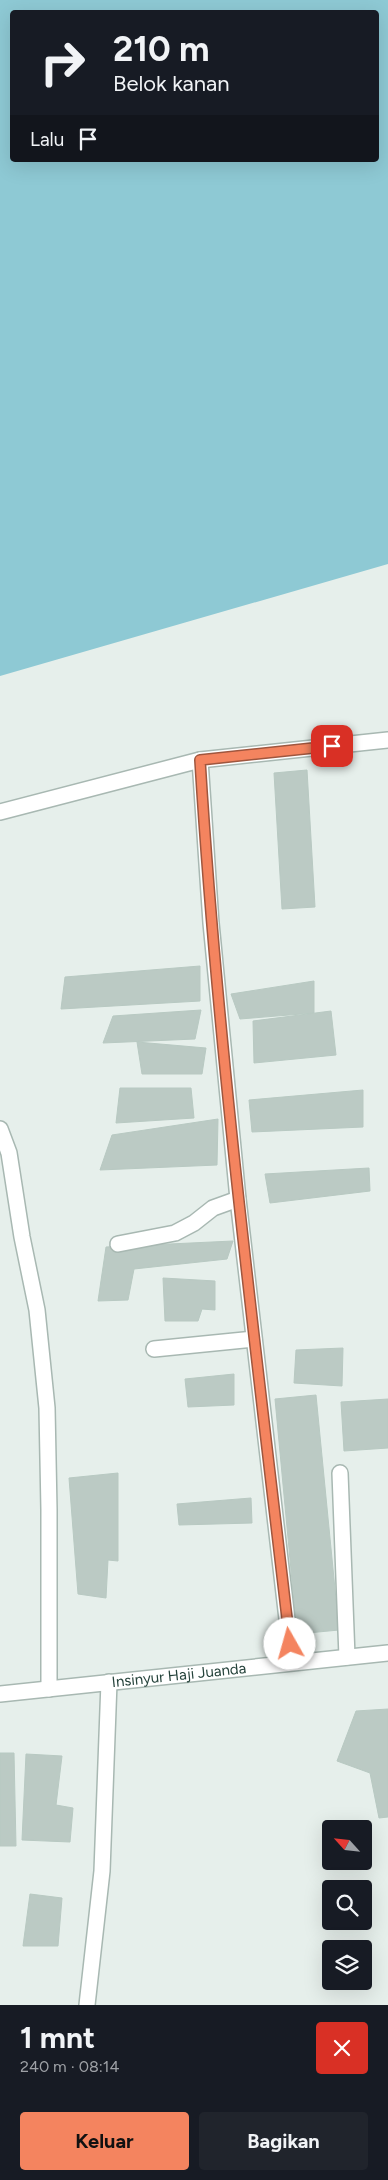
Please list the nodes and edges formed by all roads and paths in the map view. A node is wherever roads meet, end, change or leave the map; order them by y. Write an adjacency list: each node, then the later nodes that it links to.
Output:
1 (388, 740): 2 (street)
2 (200, 760): 3 (street); 5 (street)
3 (0, 812)
4 (0, 1129): 14 (street)
5 (238, 1199): 6 (street); 7 (street)
6 (118, 1244)
7 (254, 1339): 8 (street); 12 (street)
8 (154, 1349)
9 (340, 1473): 11 (street)
10 (388, 1653): 11 (street, Insinyur Haji Juanda)
11 (347, 1657): 12 (street, Insinyur Haji Juanda)
12 (292, 1662): 13 (street, Insinyur Haji Juanda)
13 (109, 1682): 14 (street, Insinyur Haji Juanda); 16 (street)
14 (49, 1688): 15 (street, Insinyur Haji Juanda)
15 (0, 1694)
16 (87, 2005)

